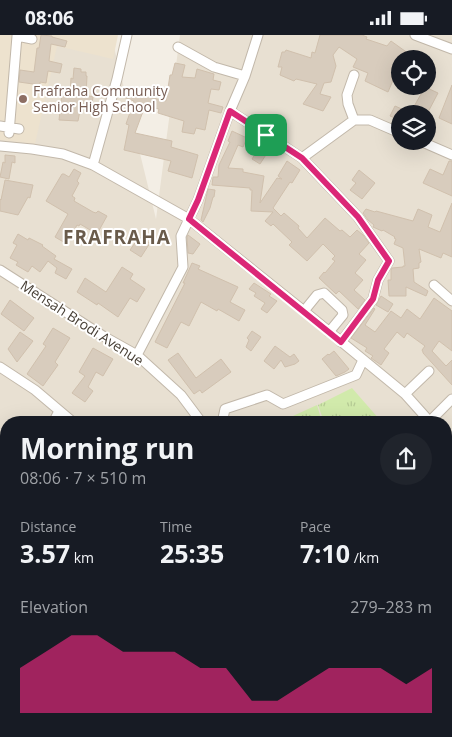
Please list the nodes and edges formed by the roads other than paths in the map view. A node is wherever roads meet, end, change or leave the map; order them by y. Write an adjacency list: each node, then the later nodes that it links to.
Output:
1 (127, 35): 16 (street)
2 (258, 35): 8 (street)
3 (415, 35): 6 (street)
4 (32, 39): 12 (street)
5 (178, 47): 8 (street)
6 (452, 49)
7 (354, 75): 10 (street)
8 (245, 76): 9 (street)
9 (230, 111): 15 (street); 17 (street)
10 (354, 119): 11 (street); 15 (street)
11 (391, 129)
12 (7, 135): 16 (street)
13 (436, 148): 14 (street)
14 (452, 155)
15 (302, 158): 23 (street)
16 (93, 165): 17 (street)
17 (189, 219): 21 (street); 24 (street)
18 (0, 270): 24 (street, Mensah Brodi Avenue)
19 (434, 285): 20 (street)
20 (452, 301)
21 (304, 311): 22 (street); 22 (street)
22 (329, 332): 23 (street)
23 (341, 342): 25 (street)
24 (137, 355): 33 (street, Mensah Brodi Avenue)
25 (363, 360): 28 (street); 34 (street)
26 (0, 367): 30 (street)
27 (429, 371): 28 (street)
28 (405, 394): 35 (street)
29 (452, 399): 36 (street)
30 (59, 411): 31 (street); 32 (street)
31 (56, 416)
32 (65, 416)
33 (197, 416)
34 (224, 416)
35 (425, 416)
36 (436, 416)

